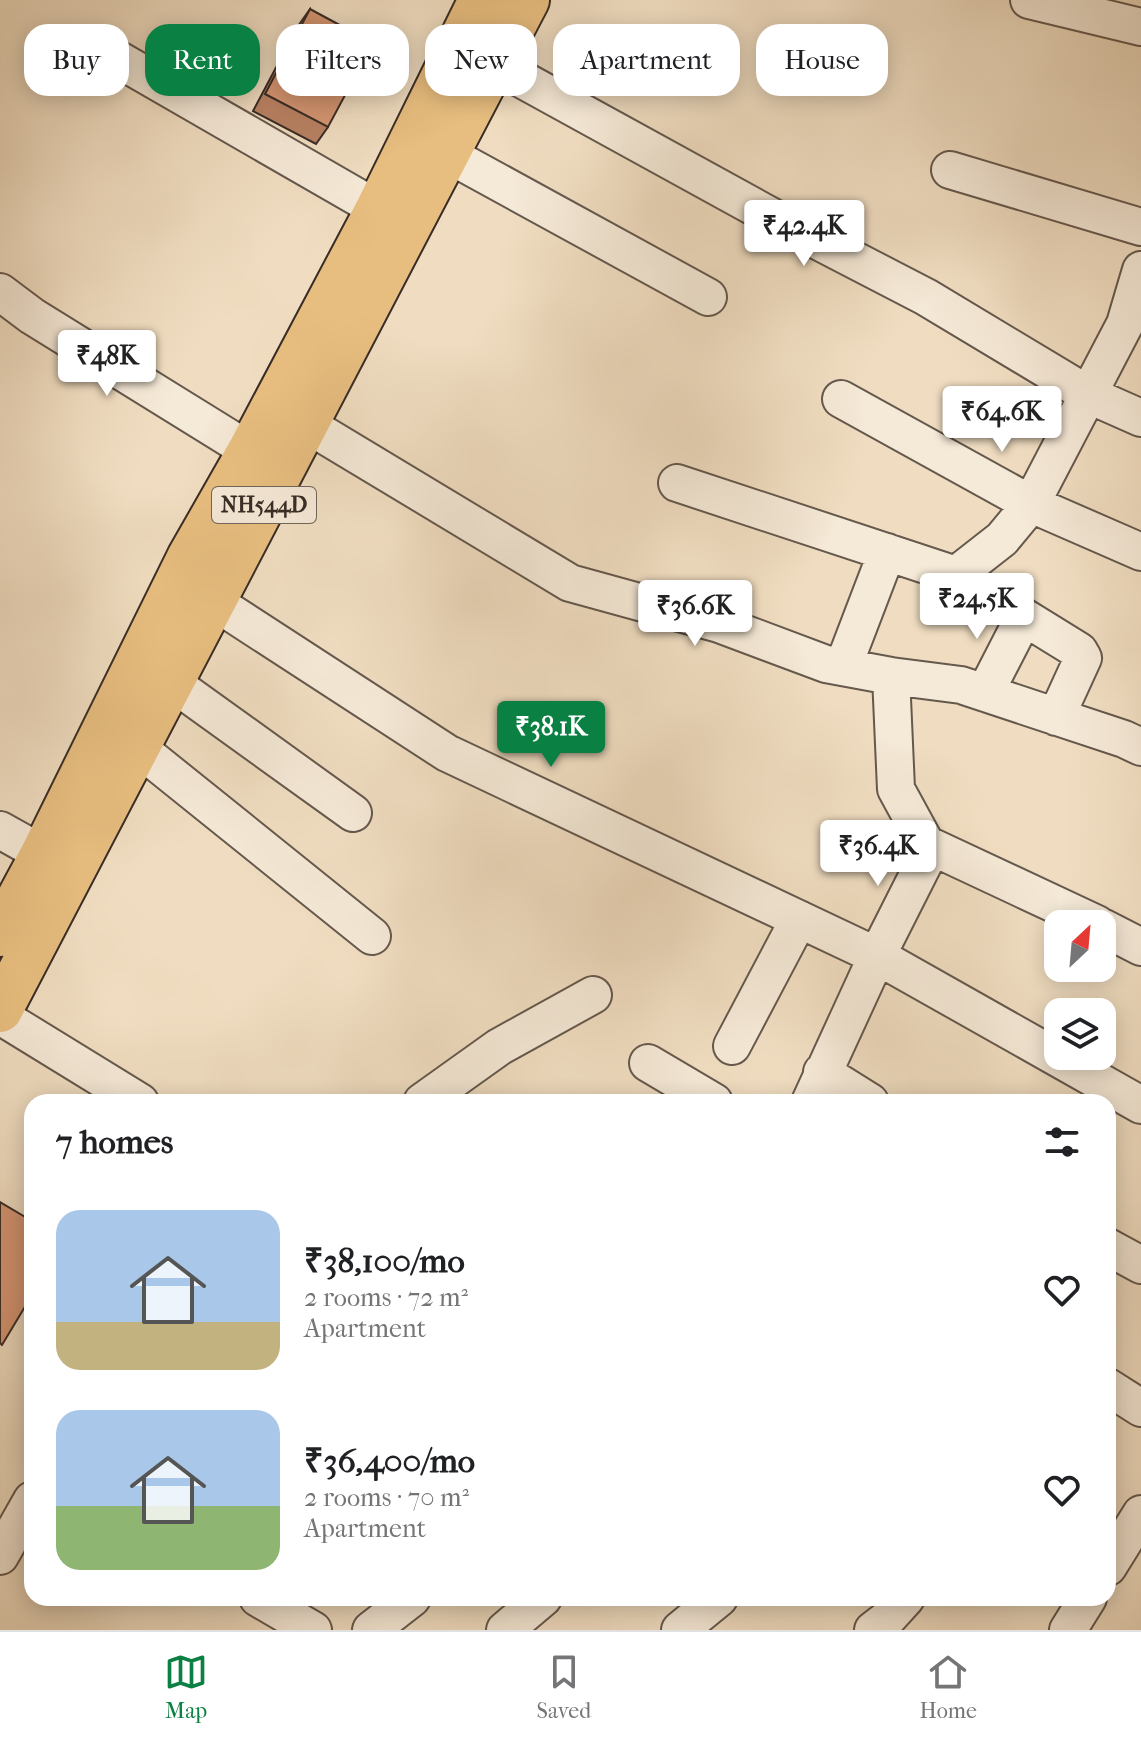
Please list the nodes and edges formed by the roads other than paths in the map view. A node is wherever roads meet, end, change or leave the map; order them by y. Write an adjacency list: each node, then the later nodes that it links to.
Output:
1 (527, 0): 4 (highway, NH544D)
2 (1029, 0): 5 (street)
3 (468, 4): 11 (highway, NH544D)
4 (515, 24)
5 (1141, 27)
6 (129, 66): 11 (street)
7 (537, 88): 16 (street)
8 (477, 96): 9 (highway, NH544D)
9 (447, 154): 15 (street); 19 (highway, NH544D)
10 (950, 170): 12 (street)
11 (378, 209): 20 (highway, NH544D)
12 (1141, 227)
13 (1141, 270): 16 (street)
14 (0, 292): 20 (street)
15 (708, 297)
16 (1089, 395): 18 (street); 22 (street)
17 (841, 399): 22 (street)
18 (1141, 418)
19 (306, 424): 26 (highway, NH544D); 28 (street)
20 (250, 451): 38 (highway, NH544D)
21 (677, 483): 23 (street)
22 (1031, 504): 24 (street); 25 (street)
23 (887, 552): 25 (street); 28 (street)
24 (1141, 552)
25 (956, 575): 27 (street)
26 (213, 601): 30 (highway, NH544D); 40 (street)
27 (1024, 617): 31 (street); 32 (street)
28 (843, 667): 29 (street)
29 (891, 676): 31 (street); 37 (street)
30 (171, 682): 33 (highway, NH544D); 35 (street)
31 (985, 693): 32 (street)
32 (1056, 717): 34 (street)
33 (137, 747): 43 (street); 47 (highway, NH544D)
34 (1141, 747)
35 (353, 813)
36 (0, 830): 38 (street)
37 (932, 847): 39 (street); 45 (street)
38 (43, 854): 41 (highway, NH544D)
39 (1068, 910)
40 (799, 919): 45 (street); 49 (street)
41 (0, 934)
42 (1116, 934): 44 (street)
43 (372, 936)
44 (1141, 947)
45 (877, 956): 51 (street); 56 (street)
46 (593, 995): 53 (street)
47 (0, 1010)
48 (0, 1016): 52 (street)
49 (732, 1046)
50 (648, 1063): 54 (street)
51 (816, 1087): 55 (street)
52 (127, 1094)
53 (433, 1094)
54 (700, 1094)
55 (841, 1094)
56 (1141, 1105)
57 (1116, 1251): 58 (street)
58 (1141, 1265)
59 (1116, 1392): 60 (street)
60 (1141, 1408)
61 (24, 1514): 62 (street)
62 (0, 1556)
63 (272, 1606): 69 (street)
64 (402, 1606): 70 (street)
65 (534, 1606): 71 (street)
66 (709, 1606): 72 (street)
67 (899, 1606): 73 (street)
68 (1083, 1606): 74 (street)
69 (313, 1630)
70 (371, 1630)
71 (505, 1630)
72 (680, 1630)
73 (873, 1630)
74 (1068, 1630)

